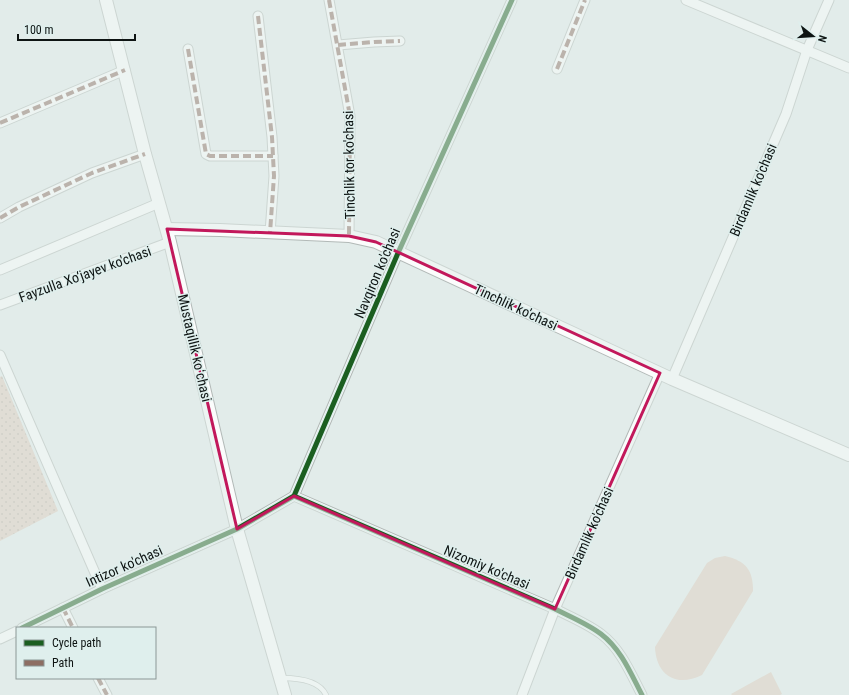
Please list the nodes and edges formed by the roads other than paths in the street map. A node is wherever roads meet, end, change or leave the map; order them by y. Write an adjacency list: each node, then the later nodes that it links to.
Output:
1 (106, 0): 14 (main road, Mustaqillik koʻchasi)
2 (329, 0): 9 (street, Tinchlik tor ko'chasi)
3 (512, 0): 24 (street, Navqiron ko'chasi)
4 (585, 0): 13 (street)
5 (686, 0): 11 (street)
6 (829, 0): 11 (street, Birdamlik ko'chasi)
7 (258, 16): 17 (street)
8 (400, 41): 9 (street)
9 (338, 45): 22 (street, Tinchlik tor ko'chasi)
10 (188, 48): 17 (street)
11 (807, 50): 12 (street); 29 (street, Birdamlik ko'chasi)
12 (849, 68)
13 (556, 69)
14 (125, 70): 15 (street); 16 (main road, Mustaqillik koʻchasi)
15 (0, 123)
16 (145, 154): 18 (main road, Mustaqillik koʻchasi); 19 (street)
17 (273, 156): 21 (street)
18 (159, 203): 20 (main road, Mustaqillik koʻchasi); 25 (street)
19 (0, 218)
20 (167, 230): 21 (main road, Tinchlik ko'chasi); 23 (main road, Mustaqillik koʻchasi)
21 (270, 233): 22 (main road, Tinchlik ko'chasi)
22 (349, 236): 24 (main road, Tinchlik ko'chasi)
23 (170, 242): 26 (street, Fayzulla Xo‘jayev ko'chasi); 32 (main road, Mustaqillik koʻchasi)
24 (398, 253): 28 (main road, Tinchlik ko'chasi); 31 (street, Navqiron ko'chasi)
25 (0, 270)
26 (0, 305)
27 (0, 355): 33 (street)
28 (660, 374): 29 (main road, Tinchlik ko'chasi); 35 (street, Birdamlik ko'chasi)
29 (672, 379): 30 (main road, Tinchlik ko'chasi)
30 (849, 455)
31 (294, 496): 32 (street); 35 (street, Nizomiy ko'chasi)
32 (237, 529): 33 (street, Intizor ko'chasi); 40 (main road, Mustaqillik koʻchasi)
33 (102, 589): 34 (street, Intizor ko'chasi)
34 (63, 608): 36 (street, Intizor ko'chasi); 37 (street)
35 (556, 609): 45 (street, Birdamlik ko'chasi); 46 (street, Nizomiy ko'chasi)
36 (24, 627)
37 (72, 627)
38 (16, 631): 39 (street)
39 (0, 639)
40 (280, 678): 43 (main road, Mustaqillik koʻchasi); 44 (lane)
41 (99, 679): 42 (street)
42 (107, 695)
43 (285, 695)
44 (326, 695)
45 (522, 695)
46 (642, 695)

